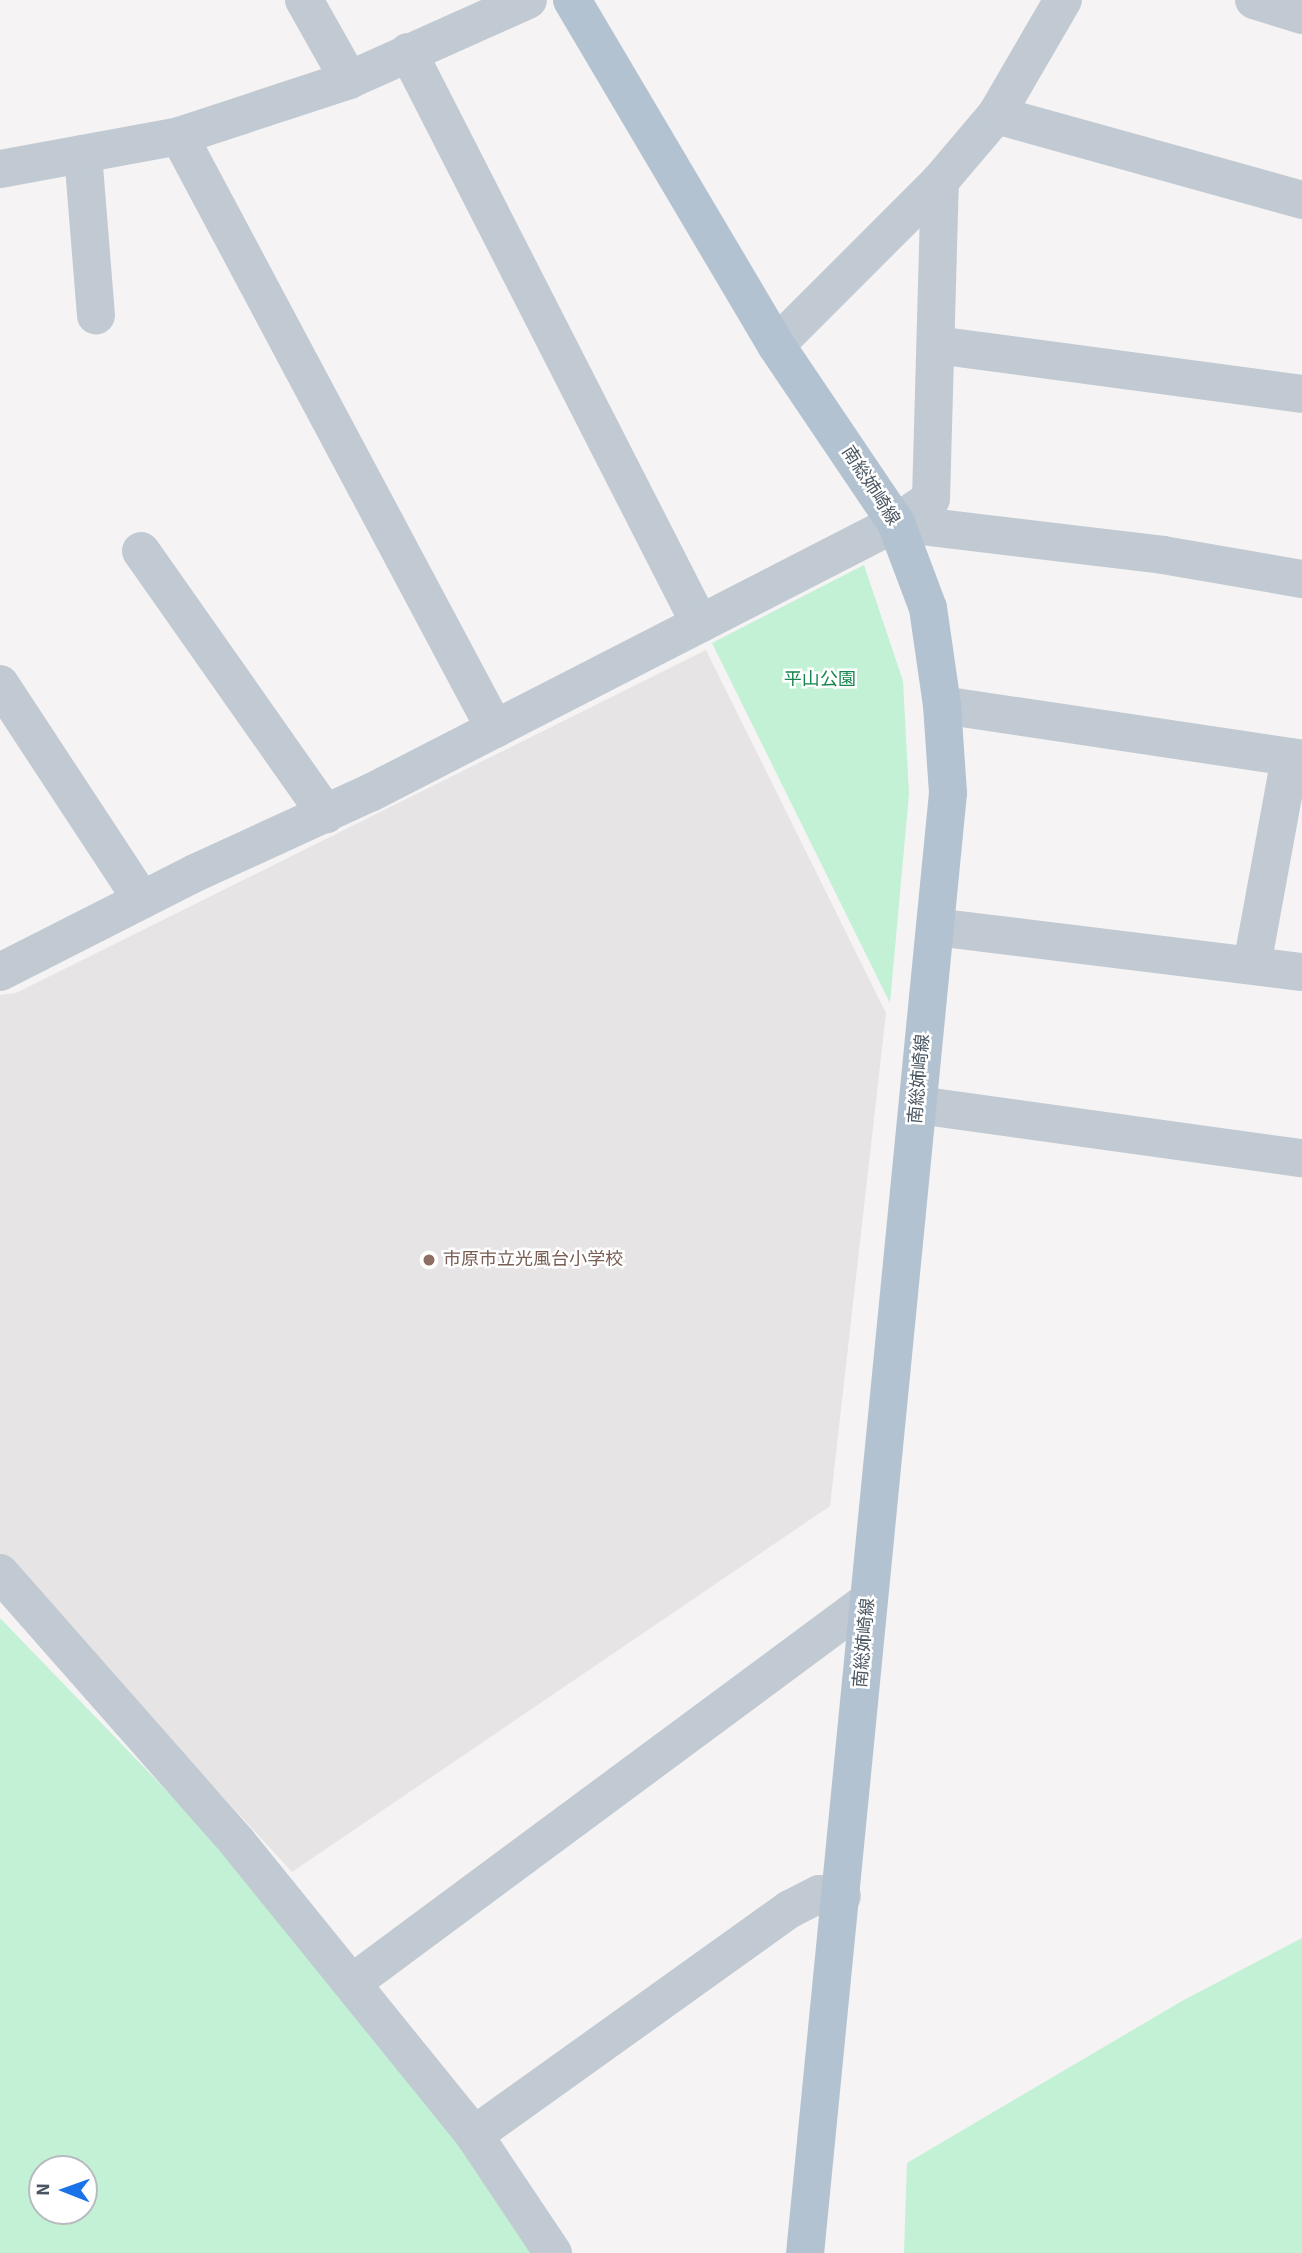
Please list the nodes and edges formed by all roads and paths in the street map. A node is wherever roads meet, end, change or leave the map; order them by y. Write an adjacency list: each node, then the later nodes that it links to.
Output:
1 (304, 0): 8 (street)
2 (528, 0): 7 (street)
3 (572, 0): 16 (main road, 南総姉崎線)
4 (1063, 0): 9 (street)
5 (1255, 0): 6 (street)
6 (1302, 15)
7 (408, 52): 8 (street); 22 (street)
8 (349, 80): 10 (street)
9 (996, 115): 13 (street); 14 (street)
10 (179, 136): 11 (street); 25 (street)
11 (83, 154): 12 (street); 15 (street)
12 (0, 170)
13 (940, 181): 16 (street); 17 (street)
14 (1302, 200)
15 (96, 315)
16 (776, 345): 19 (main road, 南総姉崎線)
17 (936, 345): 18 (street); 19 (street)
18 (1302, 394)
19 (896, 523): 21 (street); 22 (street); 24 (main road, 南総姉崎線)
20 (141, 551): 27 (street)
21 (1302, 579)
22 (700, 624): 25 (street)
23 (0, 684): 28 (street)
24 (942, 705): 26 (street); 29 (main road, 南総姉崎線)
25 (495, 729): 27 (street)
26 (1296, 758): 30 (street)
27 (326, 814): 28 (street)
28 (142, 900): 31 (street)
29 (934, 926): 30 (street); 33 (main road, 南総姉崎線)
30 (1252, 965): 32 (street)
31 (0, 972)
32 (1302, 972)
33 (918, 1105): 34 (street); 36 (main road, 南総姉崎線)
34 (1302, 1158)
35 (0, 1573): 38 (street)
36 (869, 1600): 37 (main road, 南総姉崎線); 38 (street)
37 (842, 1896): 39 (street); 41 (main road, 南総姉崎線)
38 (352, 1983): 39 (street)
39 (474, 2134): 40 (street)
40 (553, 2253)
41 (805, 2253)

